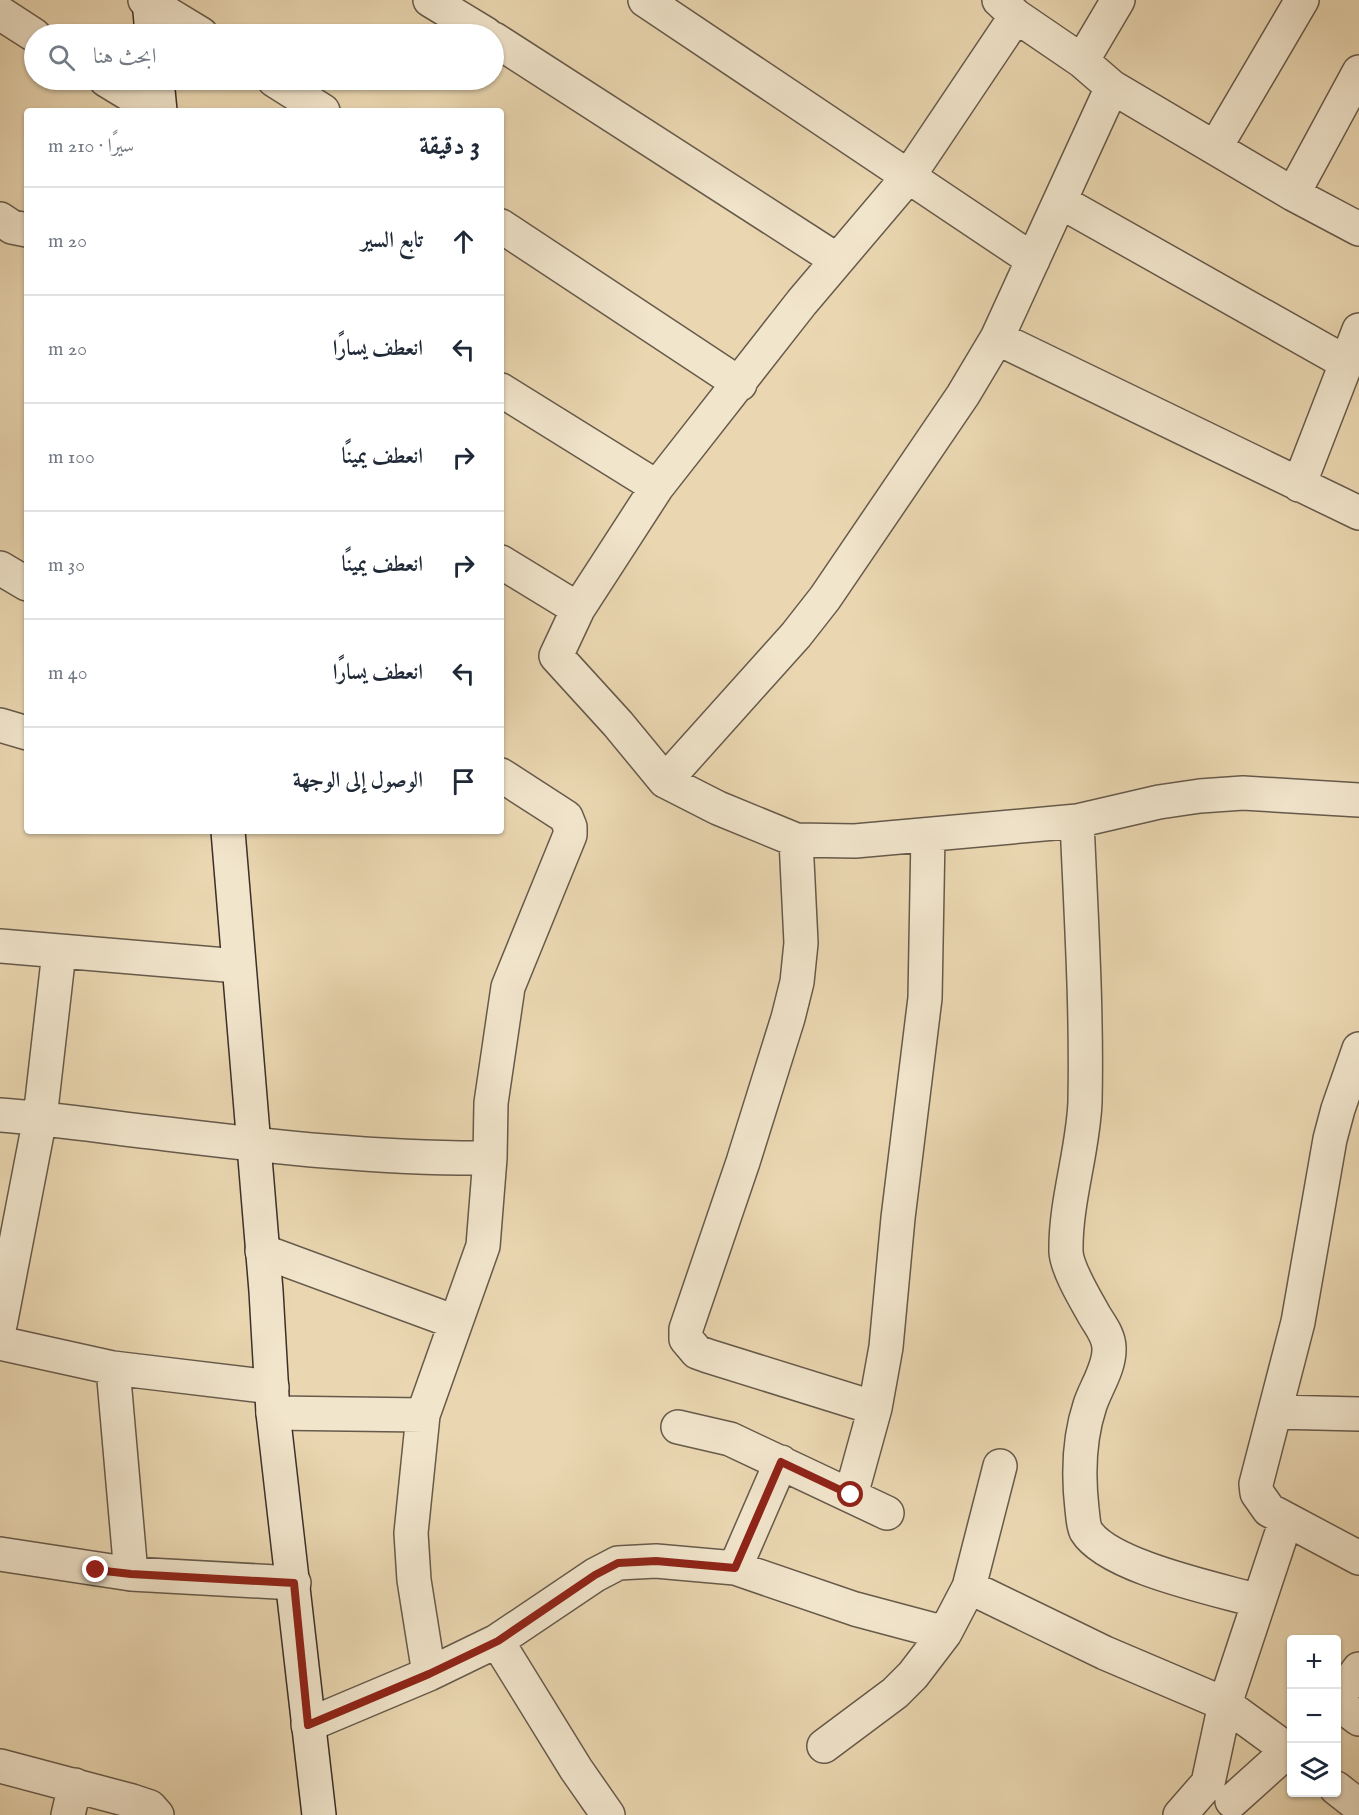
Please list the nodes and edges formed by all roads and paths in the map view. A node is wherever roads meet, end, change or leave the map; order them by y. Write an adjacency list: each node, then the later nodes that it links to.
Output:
1 (430, 0): 9 (street)
2 (645, 0): 22 (street)
3 (1118, 0): 12 (street)
4 (1302, 0): 21 (street)
5 (1007, 8): 12 (street); 22 (street)
6 (149, 9): 8 (street)
7 (0, 13): 10 (street)
8 (180, 24)
9 (470, 24)
10 (24, 28)
11 (504, 45): 27 (street)
12 (1082, 61): 14 (street)
13 (1359, 72): 23 (street)
14 (1112, 87): 21 (street); 24 (street)
15 (123, 90): 18 (street)
16 (157, 90): 19 (street)
17 (290, 90): 20 (street)
18 (153, 108)
19 (158, 108)
20 (318, 108)
21 (1215, 148): 23 (street)
22 (908, 177): 27 (street); 28 (street)
23 (1293, 194): 26 (street)
24 (1061, 202): 28 (street); 31 (street)
25 (504, 228): 32 (street)
26 (1359, 229)
27 (837, 260): 32 (street)
28 (1033, 260): 30 (street)
29 (1359, 330): 31 (street)
30 (997, 338): 34 (street); 42 (street)
31 (1345, 362): 34 (street)
32 (740, 384): 35 (street)
33 (504, 392): 35 (street)
34 (1299, 485): 36 (street)
35 (657, 488): 40 (street)
36 (1359, 513)
37 (504, 564): 40 (street)
38 (0, 568): 39 (street)
39 (24, 582)
40 (578, 609): 42 (street)
41 (504, 777): 55 (street)
42 (665, 781): 47 (street)
43 (1359, 800): 44 (street)
44 (1077, 821): 46 (street); 78 (street)
45 (228, 834): 50 (street)
46 (927, 835): 47 (street); 62 (street)
47 (796, 840): 62 (street)
48 (0, 946): 49 (street)
49 (59, 952): 50 (street); 53 (street)
50 (238, 966): 54 (street)
51 (1359, 1049): 63 (street)
52 (0, 1115): 53 (street)
53 (39, 1118): 54 (street); 58 (street)
54 (253, 1144): 55 (street); 56 (street)
55 (490, 1158): 57 (street)
56 (262, 1251): 57 (street); 61 (street)
57 (455, 1322): 64 (street)
58 (0, 1326)
59 (0, 1343): 60 (street)
60 (113, 1368): 61 (street); 75 (street)
61 (273, 1400): 64 (street); 76 (street)
62 (875, 1408): 69 (street)
63 (1276, 1412): 65 (street); 71 (street)
64 (423, 1414): 82 (street)
65 (1359, 1414)
66 (678, 1427): 67 (street)
67 (781, 1462): 69 (street); 74 (street)
68 (1000, 1466): 77 (street)
69 (851, 1495): 70 (street)
70 (887, 1513)
71 (1286, 1520): 73 (street); 78 (street)
72 (0, 1554): 75 (street)
73 (1359, 1557)
74 (735, 1568): 79 (street); 80 (street)
75 (131, 1574): 76 (street)
76 (294, 1583): 87 (street)
77 (969, 1587): 79 (street); 84 (street)
78 (1258, 1601): 84 (street)
79 (945, 1633): 88 (street)
80 (498, 1641): 82 (street); 98 (street)
81 (1359, 1669): 83 (street)
82 (429, 1674): 87 (street)
83 (1341, 1694)
84 (1225, 1704): 89 (street); 94 (street)
85 (1341, 1705): 86 (street)
86 (1359, 1719)
87 (308, 1725): 97 (street)
88 (824, 1746)
89 (1287, 1748)
90 (1287, 1752): 94 (street)
91 (0, 1766): 93 (street)
92 (1341, 1792): 95 (street)
93 (71, 1800): 96 (street)
94 (1229, 1800): 99 (street)
95 (1359, 1806)
96 (157, 1815)
97 (319, 1815)
98 (608, 1815)
99 (1180, 1815)

